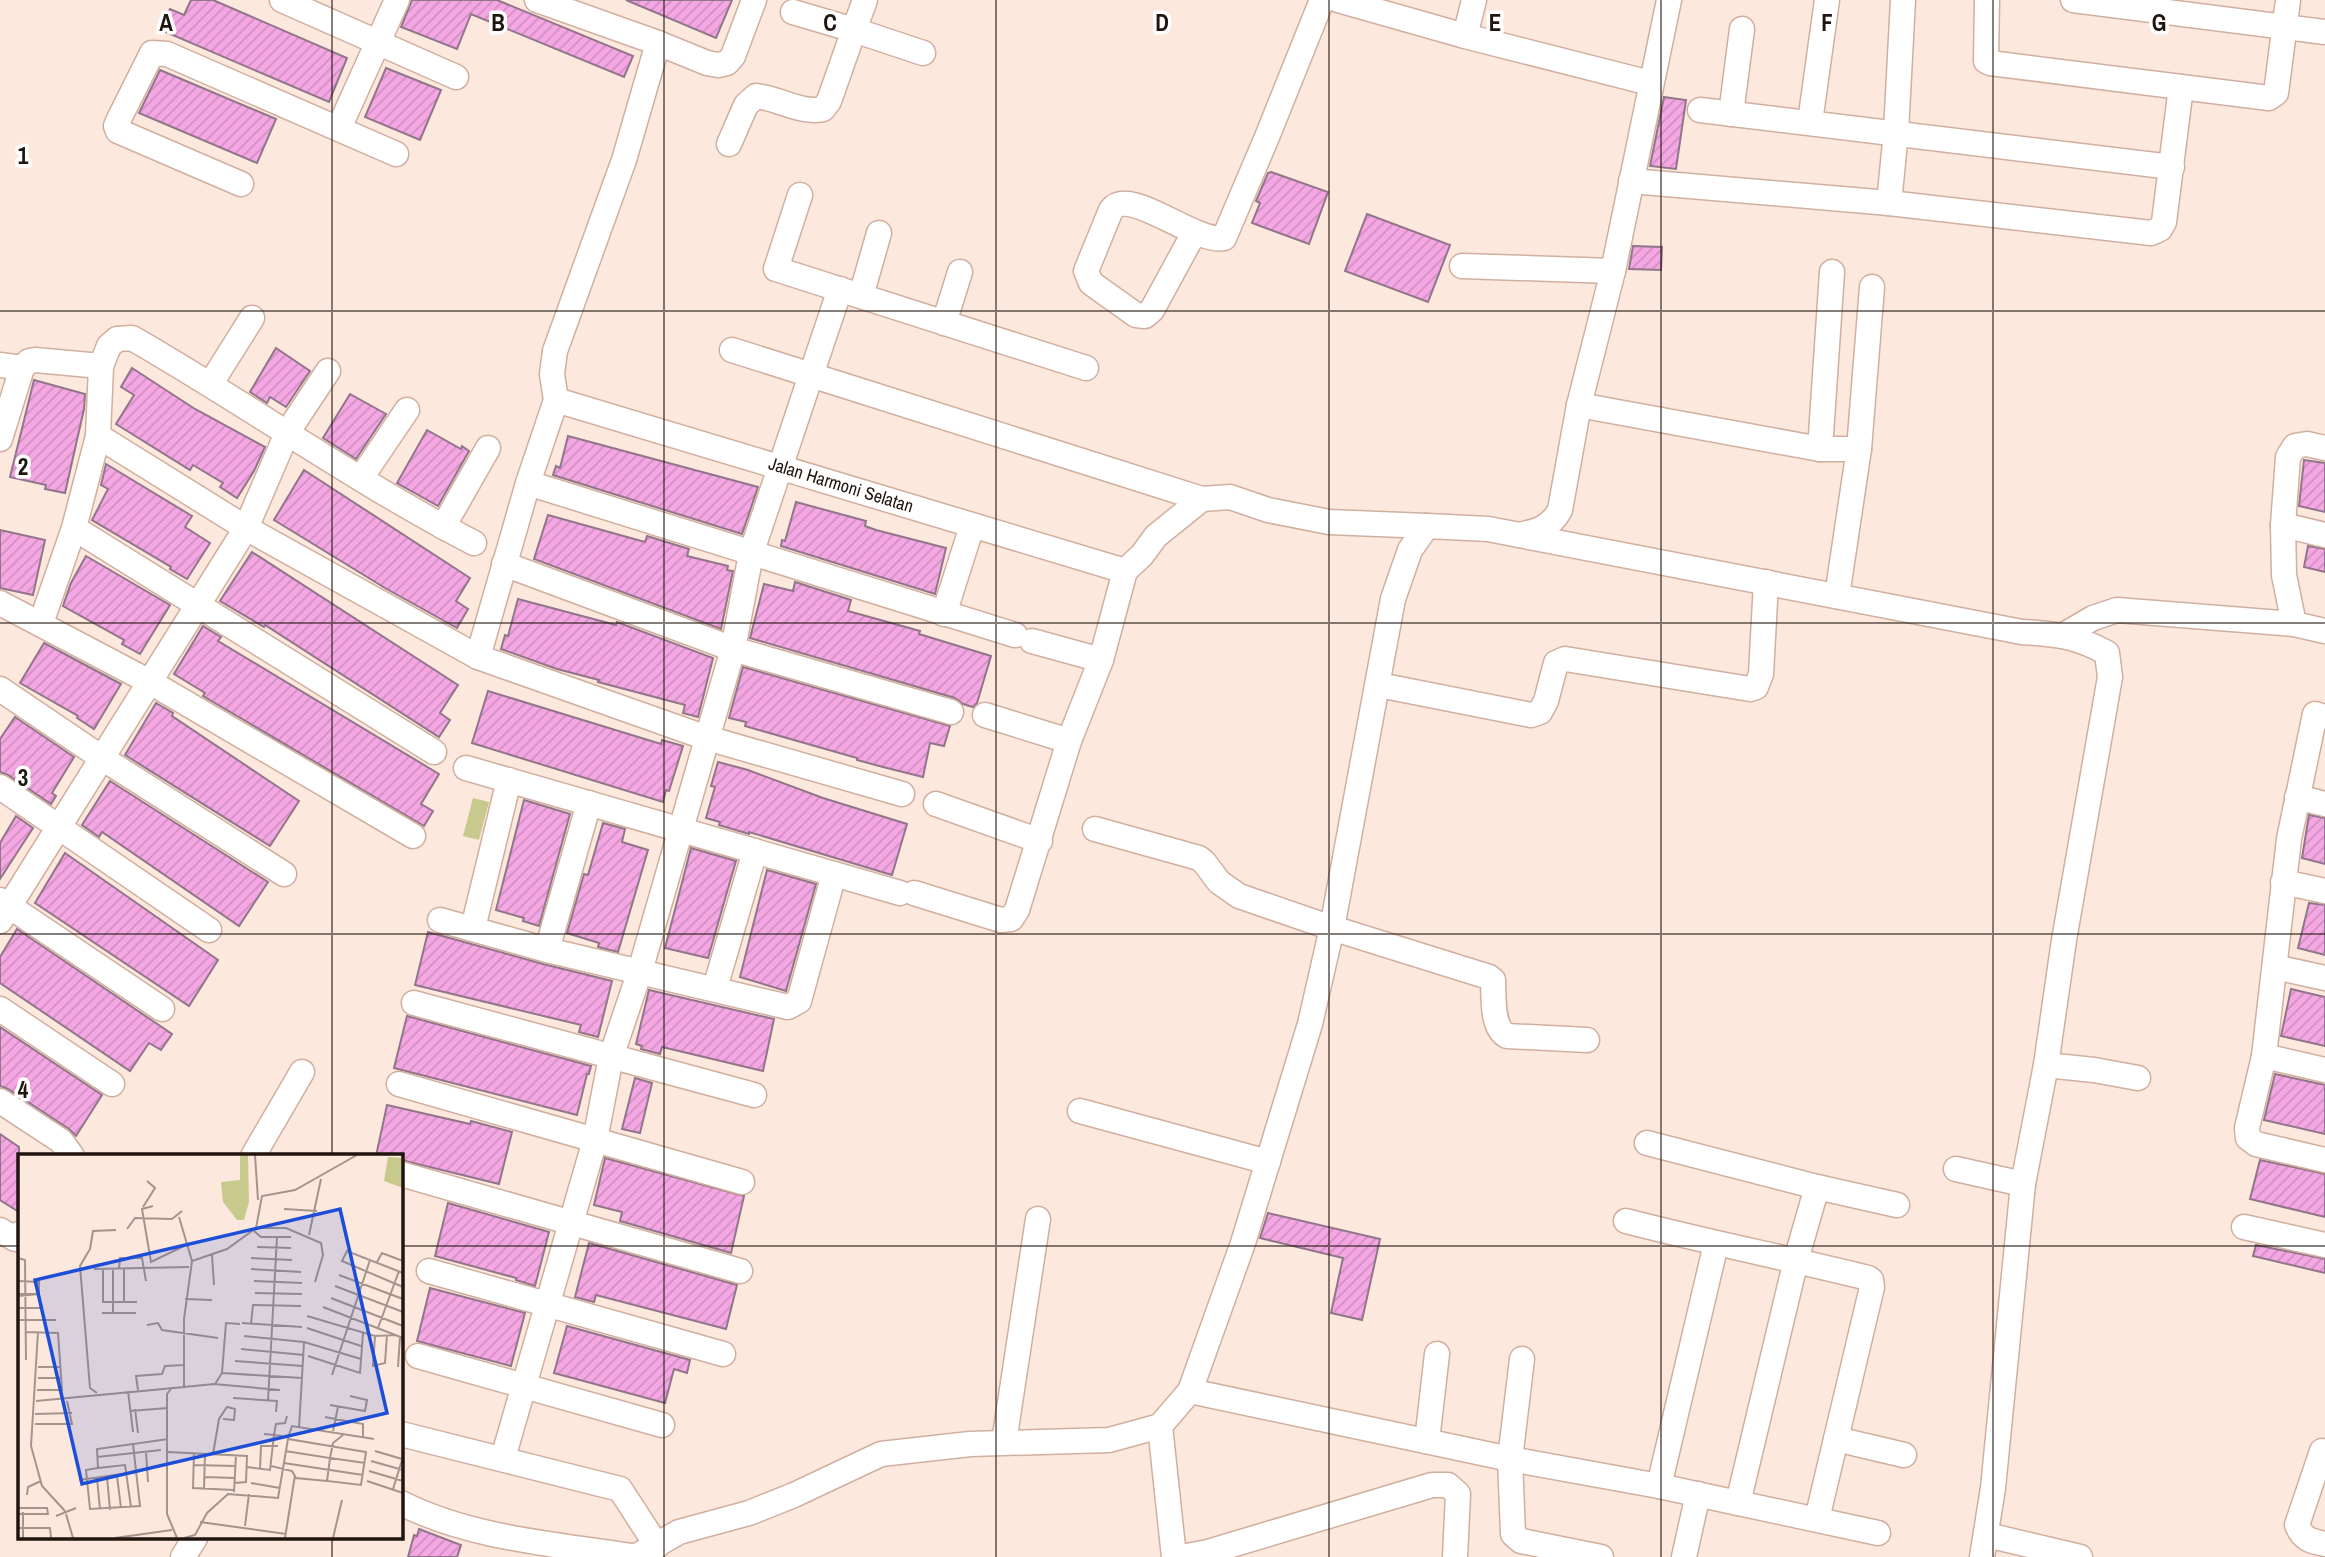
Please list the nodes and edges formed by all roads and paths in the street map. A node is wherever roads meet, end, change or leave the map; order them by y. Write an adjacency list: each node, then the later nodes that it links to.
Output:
1 (282, 0): 24 (street)
2 (397, 0): 24 (street)
3 (537, 0): 25 (street)
4 (754, 0): 25 (street)
5 (865, 0): 21 (street)
6 (1322, 0): 43 (street)
7 (1338, 0): 16 (street)
8 (1475, 0): 23 (street)
9 (1668, 0): 28 (street)
10 (1827, 0): 32 (street)
11 (1903, 0): 34 (street)
12 (1987, 0): 29 (street)
13 (2073, 0): 15 (street)
14 (2288, 0): 19 (street)
15 (2132, 4): 17 (street)
16 (1383, 6): 23 (street)
17 (2209, 8): 19 (street)
18 (793, 12): 21 (street)
19 (2286, 27): 22 (street); 29 (street)
20 (1742, 29): 31 (street)
21 (854, 30): 26 (street); 35 (street)
22 (2325, 32)
23 (1465, 36): 28 (street)
24 (378, 41): 27 (street); 33 (street)
25 (658, 43): 59 (street)
26 (923, 53)
27 (456, 77)
28 (1650, 83): 38 (street)
29 (2181, 87): 37 (street)
30 (1700, 110): 31 (street)
31 (1731, 114): 32 (street)
32 (1810, 122): 34 (street)
33 (339, 128): 36 (street); 39 (street)
34 (1896, 132): 37 (street); 41 (street)
35 (729, 144)
36 (397, 154)
37 (2172, 167): 41 (street)
38 (1630, 181): 41 (street); 45 (street)
39 (241, 184)
40 (800, 195): 49 (street)
41 (1889, 203)
42 (879, 233): 49 (street)
43 (1194, 233): 43 (street)
44 (1462, 266): 45 (street)
45 (1613, 271): 60 (street)
46 (960, 272): 51 (street)
47 (1832, 272): 67 (street)
48 (1872, 287): 68 (street)
49 (850, 293): 51 (street); 57 (street)
50 (252, 318): 58 (street)
51 (944, 323): 55 (street)
52 (732, 350): 57 (street)
53 (11, 366): 54 (street); 64 (street)
54 (101, 366): 58 (street); 63 (street)
55 (1086, 368)
56 (328, 371): 62 (street)
57 (811, 376): 69 (street); 72 (street)
58 (211, 383): 62 (street)
59 (556, 400): 69 (street, Jalan Harmoni Selatan); 71 (street)
60 (1579, 405): 67 (street); 80 (street)
61 (407, 410): 70 (street)
62 (288, 433): 70 (street); 78 (street)
63 (98, 436): 77 (street); 78 (street)
64 (0, 439)
65 (488, 448): 76 (street)
66 (2325, 448): 73 (street)
67 (1820, 449): 68 (street)
68 (1859, 449): 86 (street)
69 (781, 466): 74 (street, Jalan Harmoni Selatan); 82 (street)
70 (361, 478): 76 (street)
71 (528, 483): 82 (street); 83 (street)
72 (1202, 499): 75 (street); 84 (street)
73 (2283, 525): 79 (street); 91 (street)
74 (972, 526): 84 (street, Jalan Harmoni Selatan); 89 (street)
75 (1427, 526): 80 (street); 98 (street)
76 (443, 527): 81 (street)
77 (74, 528): 88 (street); 90 (street)
78 (246, 528): 88 (street); 95 (street)
79 (2325, 535)
80 (1518, 536): 85 (street)
81 (474, 543)
82 (751, 554): 89 (street); 94 (street)
83 (504, 564): 94 (street); 95 (street)
84 (1125, 571): 96 (street)
85 (1766, 582): 86 (street); 98 (street)
86 (1837, 596): 93 (street)
87 (0, 603): 90 (street)
88 (198, 605): 97 (street); 105 (street)
89 (944, 614): 96 (street)
90 (41, 623): 97 (street)
91 (2294, 624): 92 (street); 93 (street)
92 (2325, 631)
93 (2064, 635): 141 (street)
94 (733, 649): 100 (street); 103 (street)
95 (478, 657): 103 (street)
96 (1101, 660): 104 (street)
97 (150, 682): 106 (street); 118 (street)
98 (1379, 685): 128 (street)
99 (0, 689): 106 (street)
100 (951, 712)
101 (985, 715): 104 (street)
102 (2325, 717): 111 (street)
103 (707, 738): 110 (street); 117 (street)
104 (1069, 741): 119 (street)
105 (434, 752)
106 (102, 758): 115 (street); 121 (street)
107 (466, 768): 108 (street)
108 (509, 780): 112 (street); 127 (street)
109 (0, 787): 115 (street)
110 (902, 794)
111 (2297, 797): 114 (street); 123 (street)
112 (589, 803): 117 (street); 130 (street)
113 (936, 804): 119 (street)
114 (2325, 804)
115 (59, 827): 125 (street); 129 (street)
116 (1095, 828): 128 (street)
117 (681, 830): 120 (street); 132 (street)
118 (413, 836)
119 (1040, 841): 122 (street)
120 (755, 851): 122 (street); 134 (street)
121 (284, 874)
122 (834, 874): 134 (street)
123 (2283, 881): 124 (street); 131 (street)
124 (2325, 891)
125 (3, 909): 137 (street)
126 (440, 919): 127 (street)
127 (473, 928): 130 (street)
128 (1332, 928): 138 (street); 155 (street)
129 (209, 930)
130 (547, 950): 132 (street)
131 (2275, 967): 133 (street); 139 (street)
132 (640, 971): 134 (street); 140 (street)
133 (2325, 978)
134 (715, 988)
135 (414, 1003): 140 (street)
136 (0, 1009): 145 (street)
137 (162, 1009)
138 (1587, 1040)
139 (2264, 1056): 142 (street); 154 (street)
140 (611, 1057): 147 (street); 150 (street)
141 (2046, 1065): 144 (street); 159 (street)
142 (2325, 1070)
143 (302, 1072): 153 (street)
144 (2138, 1078)
145 (112, 1084)
146 (399, 1084): 150 (street)
147 (754, 1095)
148 (0, 1101): 152 (street)
149 (1080, 1111): 155 (street)
150 (595, 1140): 158 (street); 164 (street)
151 (1647, 1143): 160 (street)
152 (71, 1154)
153 (254, 1154)
154 (2325, 1160)
155 (1268, 1162): 179 (street)
156 (1956, 1170): 159 (street)
157 (402, 1174): 164 (street)
158 (742, 1182)
159 (2023, 1184): 198 (street)
160 (1817, 1187): 161 (street); 170 (street)
161 (1897, 1205)
162 (1038, 1219): 185 (street)
163 (1626, 1221): 168 (street)
164 (571, 1222): 172 (street); 173 (street)
165 (2244, 1227): 169 (street)
166 (0, 1230): 167 (street)
167 (18, 1235)
168 (1716, 1244): 170 (street); 190 (street)
169 (2325, 1245)
170 (1796, 1260): 183 (street); 193 (street)
171 (429, 1271): 173 (street)
172 (740, 1271)
173 (548, 1304): 174 (street); 178 (street)
174 (723, 1354)
175 (1437, 1354): 184 (street)
176 (418, 1356): 178 (street)
177 (1522, 1359): 189 (street)
178 (524, 1386): 180 (street); 188 (street)
179 (1190, 1391): 181 (street); 184 (street)
180 (662, 1425)
181 (1160, 1426): 185 (street); 201 (street)
182 (402, 1434): 188 (street)
183 (1836, 1440): 187 (street); 194 (street)
184 (1427, 1441): 189 (street)
185 (1004, 1442): 199 (street)
186 (2324, 1445): 197 (street)
187 (1904, 1455)
188 (503, 1458): 199 (street)
189 (1510, 1459): 190 (street); 204 (street)
190 (1659, 1486): 191 (street)
191 (1698, 1494): 193 (street); 205 (street)
192 (402, 1503): 199 (street)
193 (1738, 1503): 194 (street)
194 (1817, 1520): 195 (street)
195 (1878, 1533)
196 (194, 1540): 200 (street)
197 (2325, 1544)
198 (1985, 1546): 206 (street)
199 (643, 1553)
200 (183, 1557)
201 (1174, 1557)
202 (1182, 1557): 203 (street)
203 (1455, 1557)
204 (1601, 1557)
205 (1684, 1557)
206 (2080, 1557)

